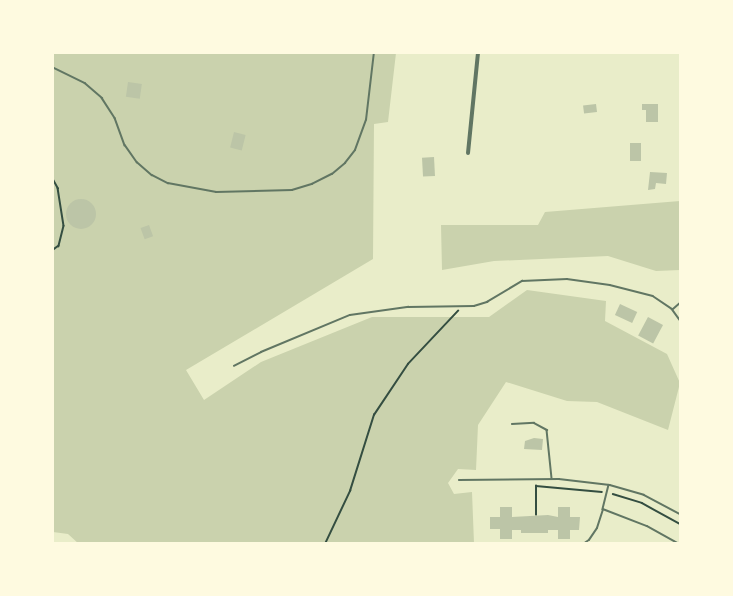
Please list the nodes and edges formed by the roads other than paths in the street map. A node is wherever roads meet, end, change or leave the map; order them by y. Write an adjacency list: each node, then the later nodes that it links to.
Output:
1 (374, 52): 3 (lane)
2 (478, 52): 4 (street)
3 (52, 67)
4 (468, 153)
5 (681, 303): 6 (lane)
6 (672, 309): 7 (lane); 8 (lane)
7 (681, 320)
8 (234, 366)
9 (512, 424): 10 (lane)
10 (552, 479): 11 (lane); 12 (lane)
11 (459, 480)
12 (610, 484): 13 (lane); 14 (lane)
13 (603, 509): 15 (lane); 16 (lane)
14 (681, 514)
15 (584, 543)
16 (679, 543)

